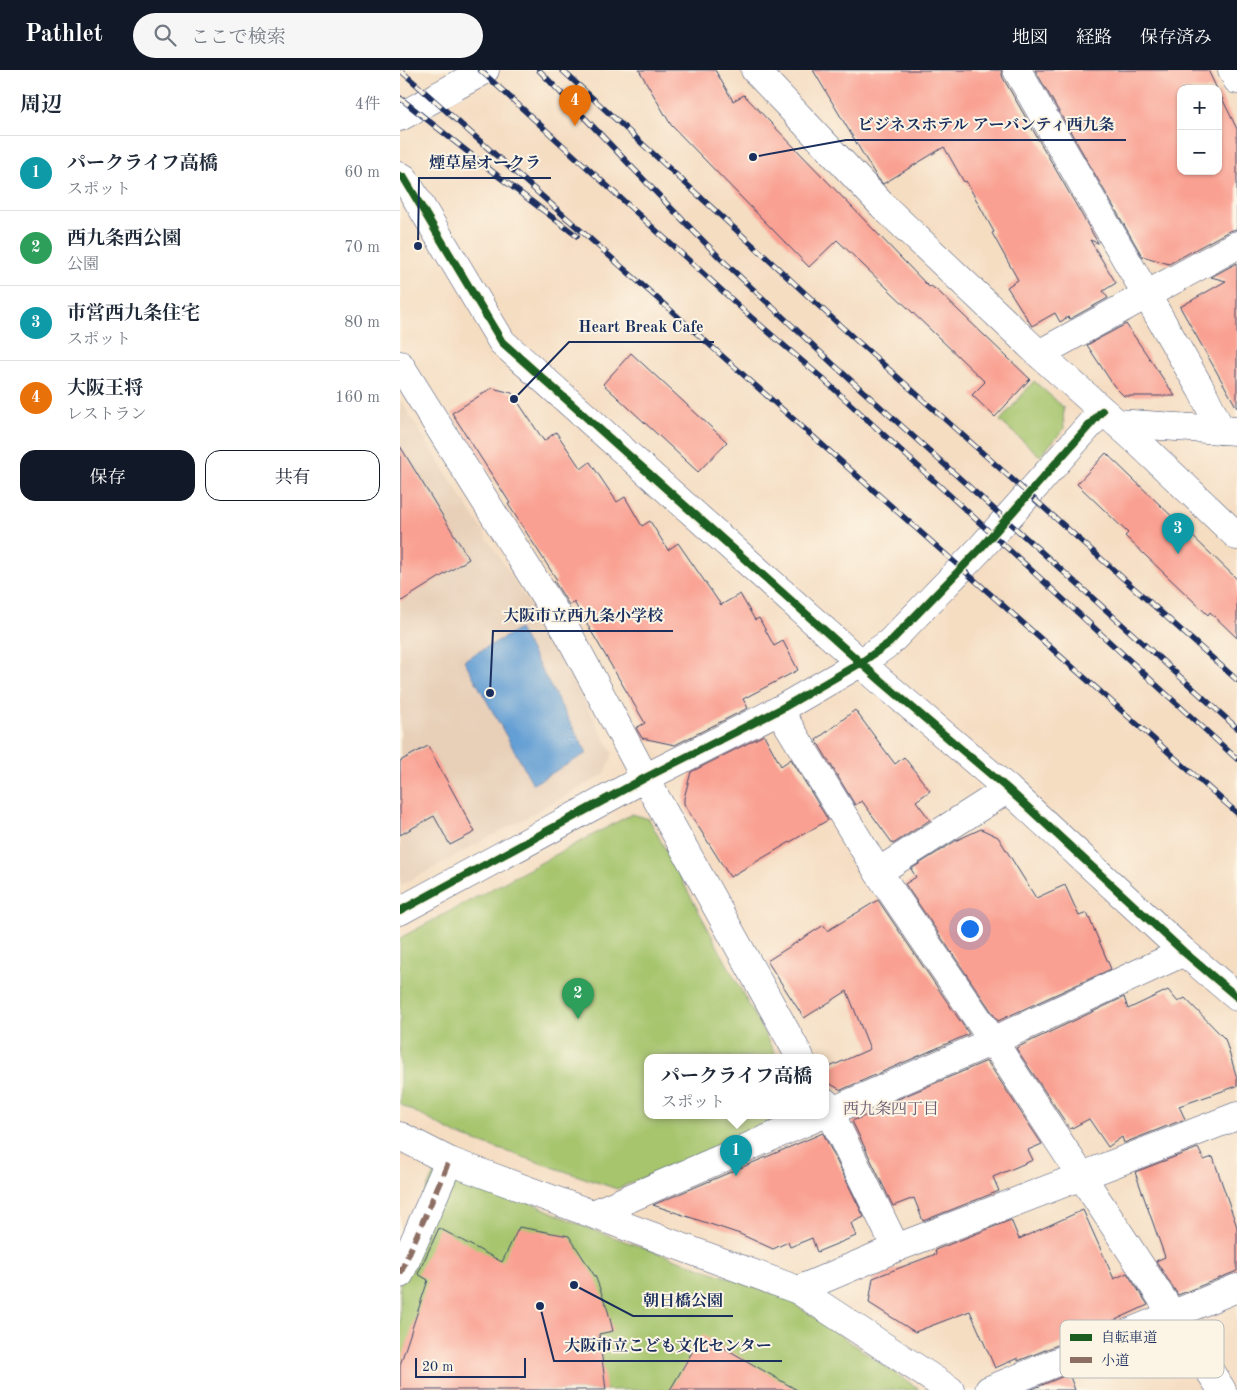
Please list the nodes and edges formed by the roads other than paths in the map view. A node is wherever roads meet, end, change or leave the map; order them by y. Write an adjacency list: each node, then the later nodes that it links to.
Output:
1 (485, 70): 6 (street)
2 (756, 70): 10 (street)
3 (1017, 70): 9 (street)
4 (1232, 70): 5 (street)
5 (1237, 80)
6 (400, 116)
7 (400, 176): 15 (street)
8 (1237, 245): 9 (street)
9 (1146, 295): 10 (street); 13 (street)
10 (1038, 354): 12 (street)
11 (400, 365): 17 (street)
12 (1109, 417): 13 (street); 14 (street); 15 (street)
13 (1229, 430)
14 (1237, 536)
15 (862, 662): 16 (street); 18 (street)
16 (778, 710): 17 (street); 19 (street)
17 (645, 778): 20 (street); 24 (street)
18 (1008, 790): 19 (street); 21 (street)
19 (878, 872): 23 (street)
20 (400, 911)
21 (1184, 952): 22 (street); 23 (street)
22 (1237, 997)
23 (993, 1041): 25 (street); 31 (street)
24 (798, 1054)
25 (829, 1108)
26 (1237, 1116): 31 (street)
27 (829, 1118): 33 (street)
28 (805, 1119): 32 (street)
29 (400, 1136): 30 (street)
30 (448, 1161): 32 (street); 34 (street)
31 (1081, 1176): 33 (street); 37 (street)
32 (594, 1214): 36 (street)
33 (896, 1248): 36 (street)
34 (400, 1274)
35 (1237, 1288): 37 (street)
36 (798, 1290): 43 (street)
37 (1172, 1314): 38 (street); 39 (street)
38 (1158, 1320)
39 (1176, 1320)
40 (1060, 1361): 44 (street)
41 (1214, 1378): 45 (street)
42 (1237, 1388): 46 (street)
43 (950, 1390)
44 (989, 1390)
45 (1222, 1390)
46 (1232, 1390)

